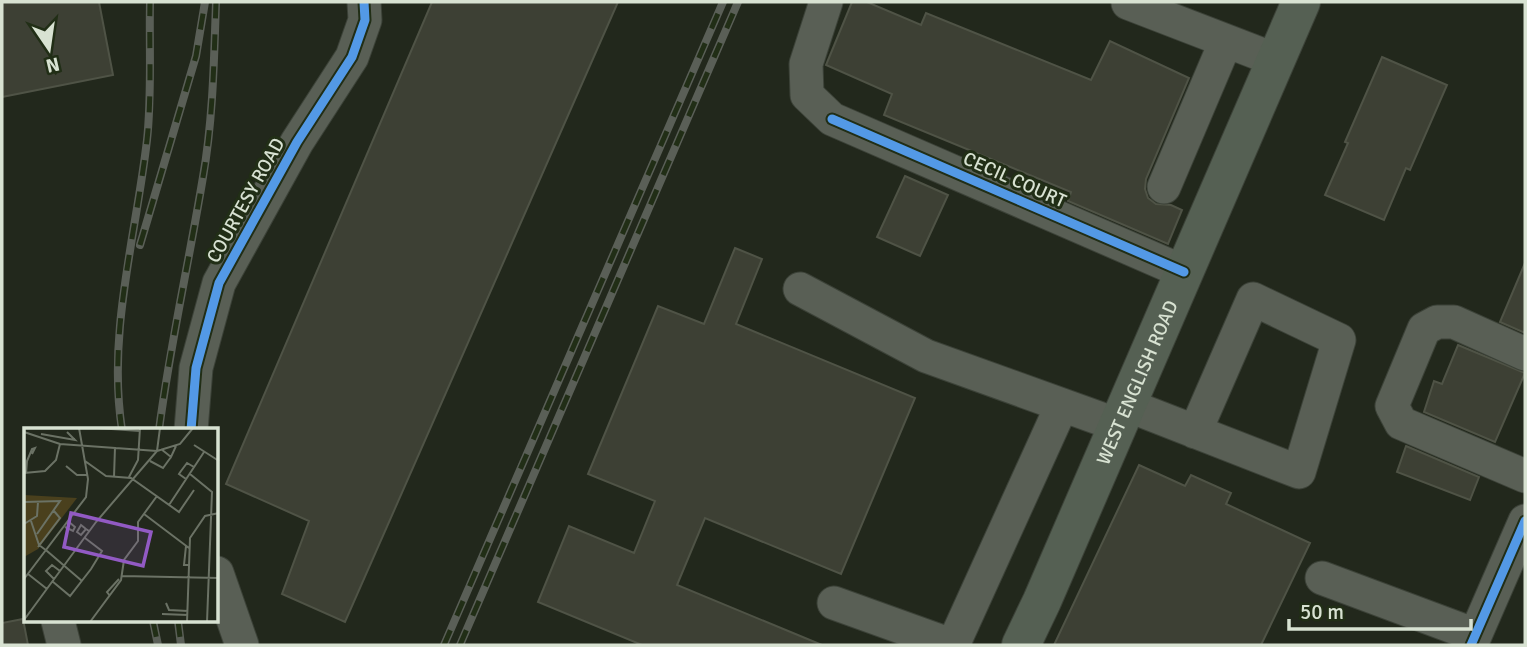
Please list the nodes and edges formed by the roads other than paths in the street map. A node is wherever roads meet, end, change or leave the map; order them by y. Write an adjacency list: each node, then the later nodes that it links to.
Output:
1 (364, 2): 13 (street, COURTESY ROAD)
2 (826, 2): 8 (street, CECIL COURT)
3 (1301, 2): 6 (main road, WEST ENGLISH ROAD)
4 (1148, 6): 5 (street)
5 (1226, 40): 6 (street); 7 (street)
6 (1276, 60): 8 (main road, WEST ENGLISH ROAD)
7 (1164, 187)
8 (1184, 272): 12 (main road, WEST ENGLISH ROAD)
9 (800, 289): 11 (street)
10 (1525, 354): 15 (street)
11 (1062, 405): 12 (street); 24 (street)
12 (1122, 415): 14 (street); 25 (main road, WEST ENGLISH ROAD)
13 (191, 428)
14 (1195, 432): 14 (street)
15 (1525, 476)
16 (1525, 521): 21 (street)
17 (1322, 578): 21 (street)
18 (219, 579): 23 (street)
19 (834, 603): 24 (street)
20 (58, 622): 22 (street)
21 (1473, 640)
22 (64, 645)
23 (242, 645)
24 (952, 645)
25 (1021, 645)

